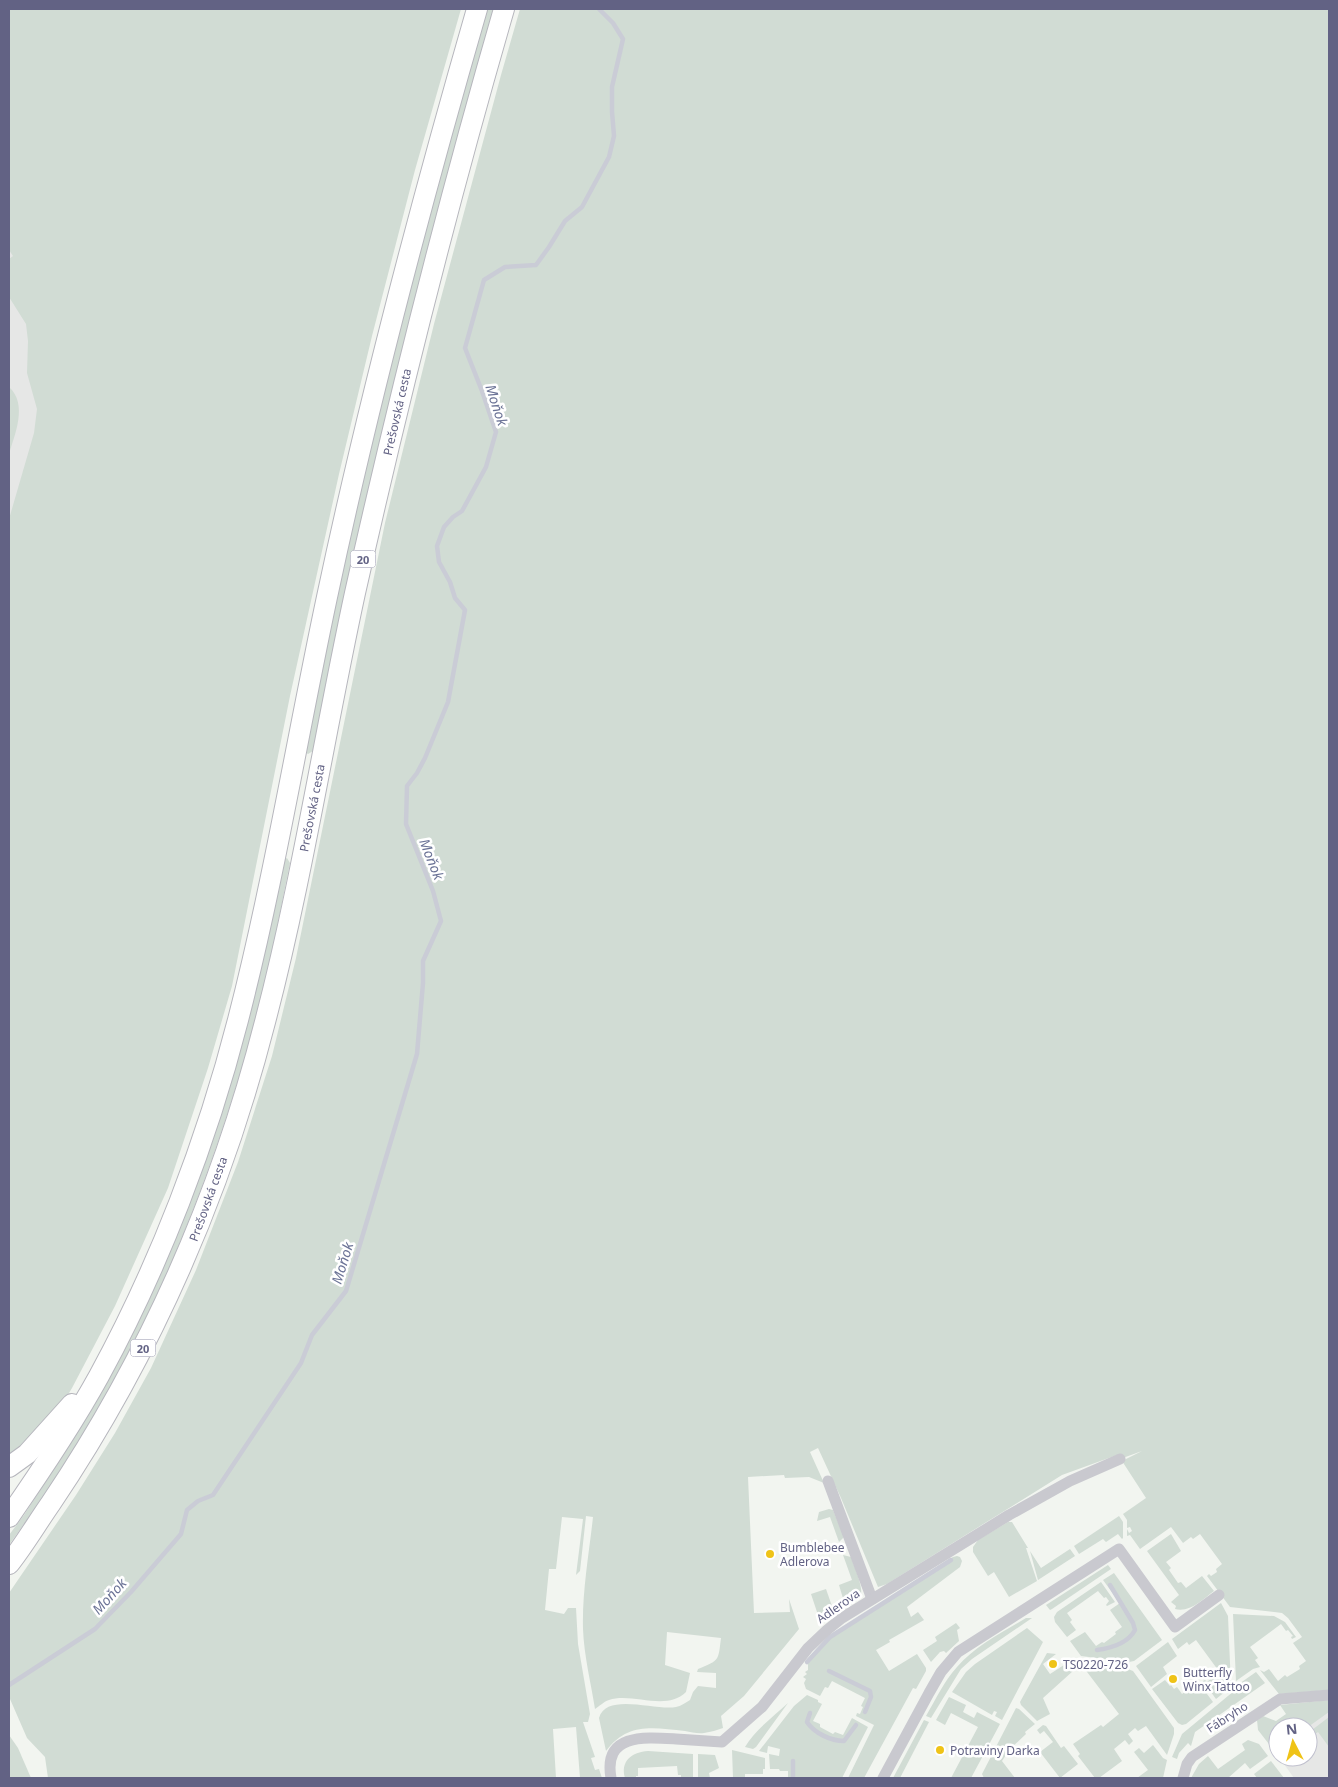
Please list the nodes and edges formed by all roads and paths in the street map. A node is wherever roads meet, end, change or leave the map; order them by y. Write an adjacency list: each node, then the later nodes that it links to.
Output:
1 (476, 9): 3 (highway, 20)
2 (504, 9): 8 (highway, Prešovská cesta / 20)
3 (100, 1373): 5 (highway); 7 (highway, 20)
4 (1120, 1459): 10 (street, Adlerova)
5 (9, 1466)
6 (828, 1482): 10 (street)
7 (9, 1517)
8 (9, 1564)
9 (1219, 1595): 13 (street)
10 (872, 1599): 12 (street, Adlerova)
11 (1329, 1695): 14 (street, Fábryho)
12 (611, 1778)
13 (883, 1778)
14 (1182, 1778)

